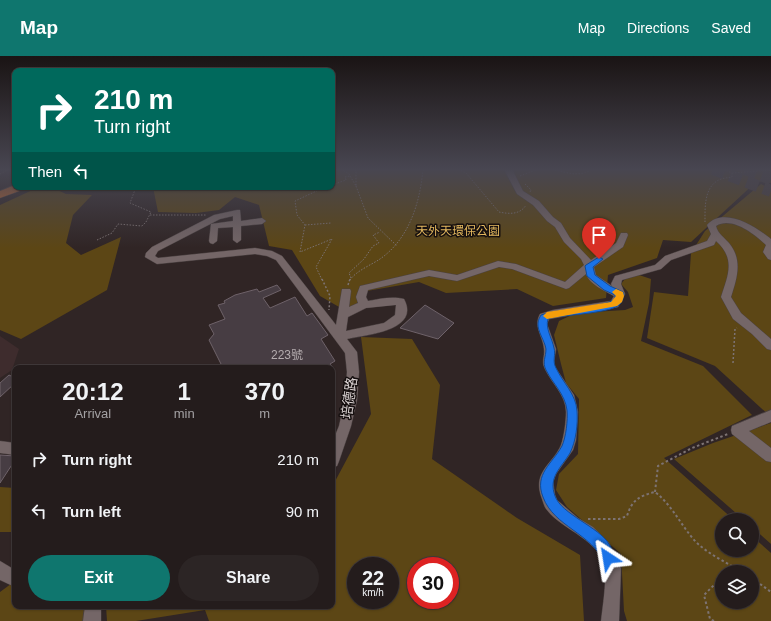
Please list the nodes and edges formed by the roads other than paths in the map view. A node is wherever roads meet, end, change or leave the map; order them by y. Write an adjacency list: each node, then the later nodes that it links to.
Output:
1 (524, 195): 10 (street)
2 (262, 221): 3 (street)
3 (237, 224): 6 (street); 7 (street); 17 (street, 培德路)
4 (715, 234): 8 (street); 12 (street); 15 (street)
5 (624, 235): 10 (street)
6 (237, 240)
7 (213, 241)
8 (771, 244): 9 (street)
9 (771, 256)
10 (589, 266): 12 (street); 13 (street)
11 (346, 291): 14 (street)
12 (620, 294): 28 (street)
13 (364, 305): 14 (street); 17 (street)
14 (344, 314): 17 (street)
15 (756, 331): 16 (street); 18 (street)
16 (771, 333)
17 (340, 336): 22 (street, 培德路)
18 (771, 346)
19 (771, 416): 23 (street)
20 (0, 447): 21 (street)
21 (12, 449)
22 (335, 453)
23 (771, 456)
24 (0, 569): 25 (street)
25 (12, 578)
26 (94, 609): 27 (street)
27 (92, 621)
28 (610, 621)

